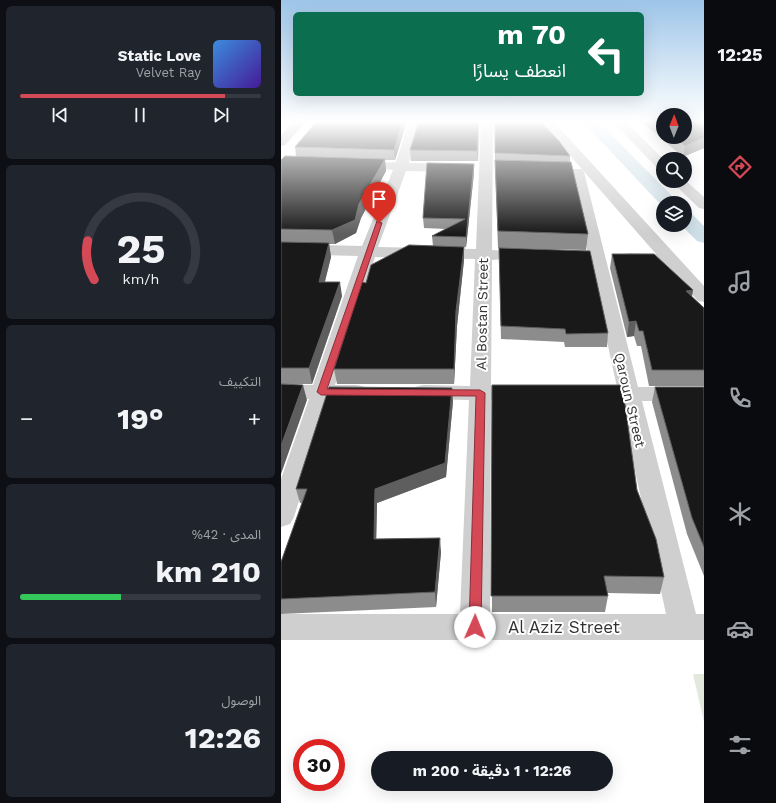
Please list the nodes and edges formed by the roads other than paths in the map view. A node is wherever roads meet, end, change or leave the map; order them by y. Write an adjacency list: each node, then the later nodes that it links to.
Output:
1 (403, 158): 5 (street)
2 (492, 158): 6 (street, Al Bostan Street)
3 (569, 158): 7 (street)
4 (377, 165): 5 (street)
5 (401, 166): 6 (street); 11 (street)
6 (493, 170): 12 (street, Al Bostan Street)
7 (577, 172): 14 (street, Qaroun Street); 15 (street)
8 (697, 193): 9 (street)
9 (704, 206)
10 (281, 249): 11 (street)
11 (368, 251): 12 (street); 18 (street)
12 (483, 254): 13 (street); 21 (street, Al Bostan Street)
13 (514, 255)
14 (589, 257): 15 (street); 24 (street, Qaroun Street)
15 (669, 259): 16 (street)
16 (704, 296)
17 (281, 392): 18 (street)
18 (321, 392): 19 (street); 26 (street)
19 (377, 392)
20 (401, 392): 21 (street)
21 (480, 393): 22 (street); 28 (street, Al Bostan Street)
22 (512, 393)
23 (597, 394): 24 (street)
24 (629, 394): 25 (street); 29 (street, Qaroun Street)
25 (704, 394)
26 (281, 517)
27 (281, 627): 28 (street, Al Aziz Street)
28 (475, 627): 29 (street, Al Aziz Street)
29 (694, 627)

